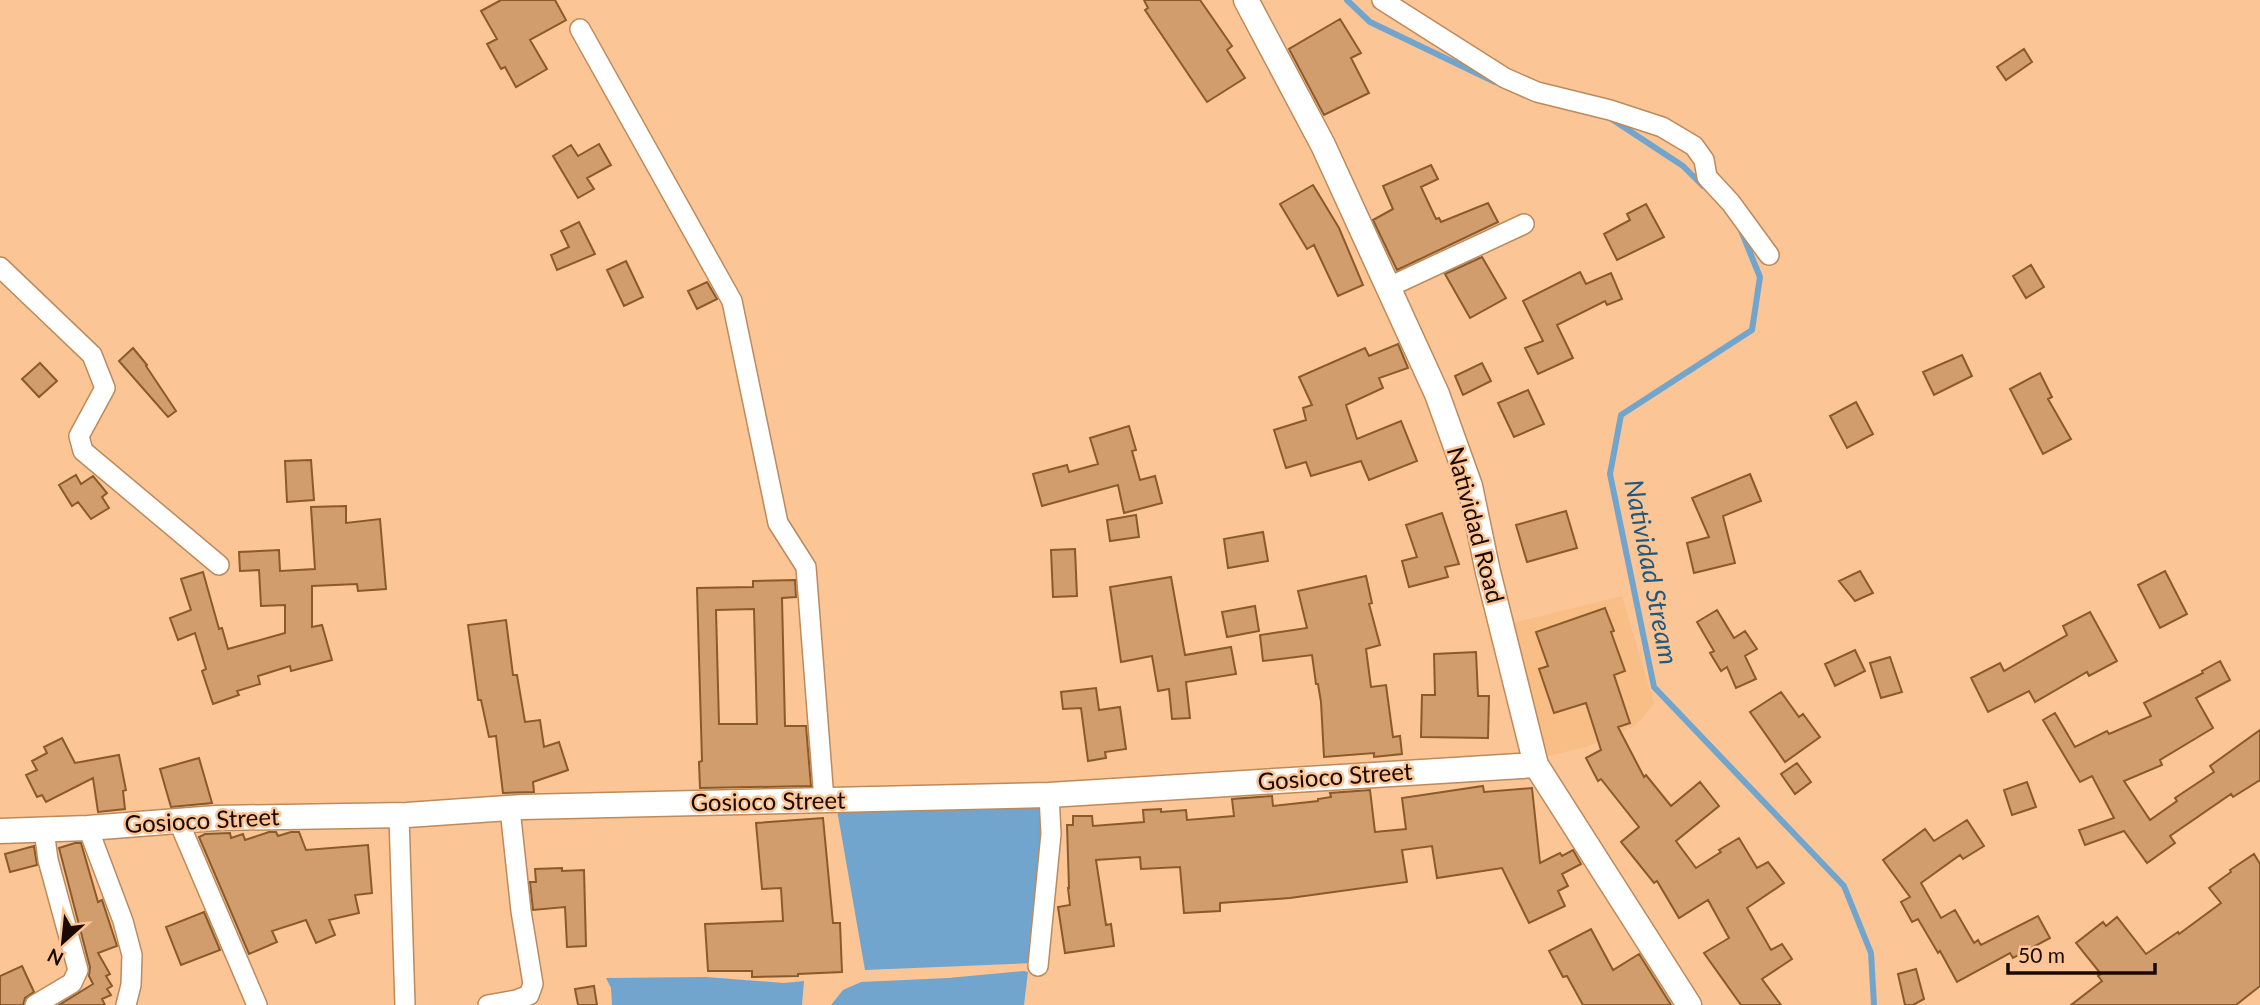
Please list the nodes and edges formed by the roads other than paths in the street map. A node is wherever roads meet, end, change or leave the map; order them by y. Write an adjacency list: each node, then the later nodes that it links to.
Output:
1 (1246, 0): 7 (street, Natividad Road)
2 (1382, 0): 5 (street)
3 (580, 29): 11 (street)
4 (1524, 224): 7 (street)
5 (1769, 255)
6 (0, 267): 8 (street)
7 (1389, 287): 9 (street, Natividad Road)
8 (219, 565)
9 (1536, 765): 10 (street, Gosioco Street); 24 (street, Natividad Road)
10 (1049, 795): 11 (street, Gosioco Street); 18 (street)
11 (824, 800): 12 (street, Gosioco Street)
12 (510, 808): 13 (street, Gosioco Street); 23 (street)
13 (399, 816): 14 (street, Gosioco Street); 22 (street)
14 (178, 820): 15 (street, Gosioco Street); 21 (street)
15 (88, 828): 16 (street, Gosioco Street); 20 (street)
16 (44, 830): 17 (street, Gosioco Street); 19 (street)
17 (0, 831)
18 (1038, 966)
19 (35, 1005)
20 (126, 1005)
21 (257, 1005)
22 (405, 1005)
23 (488, 1005)
24 (1689, 1005)

